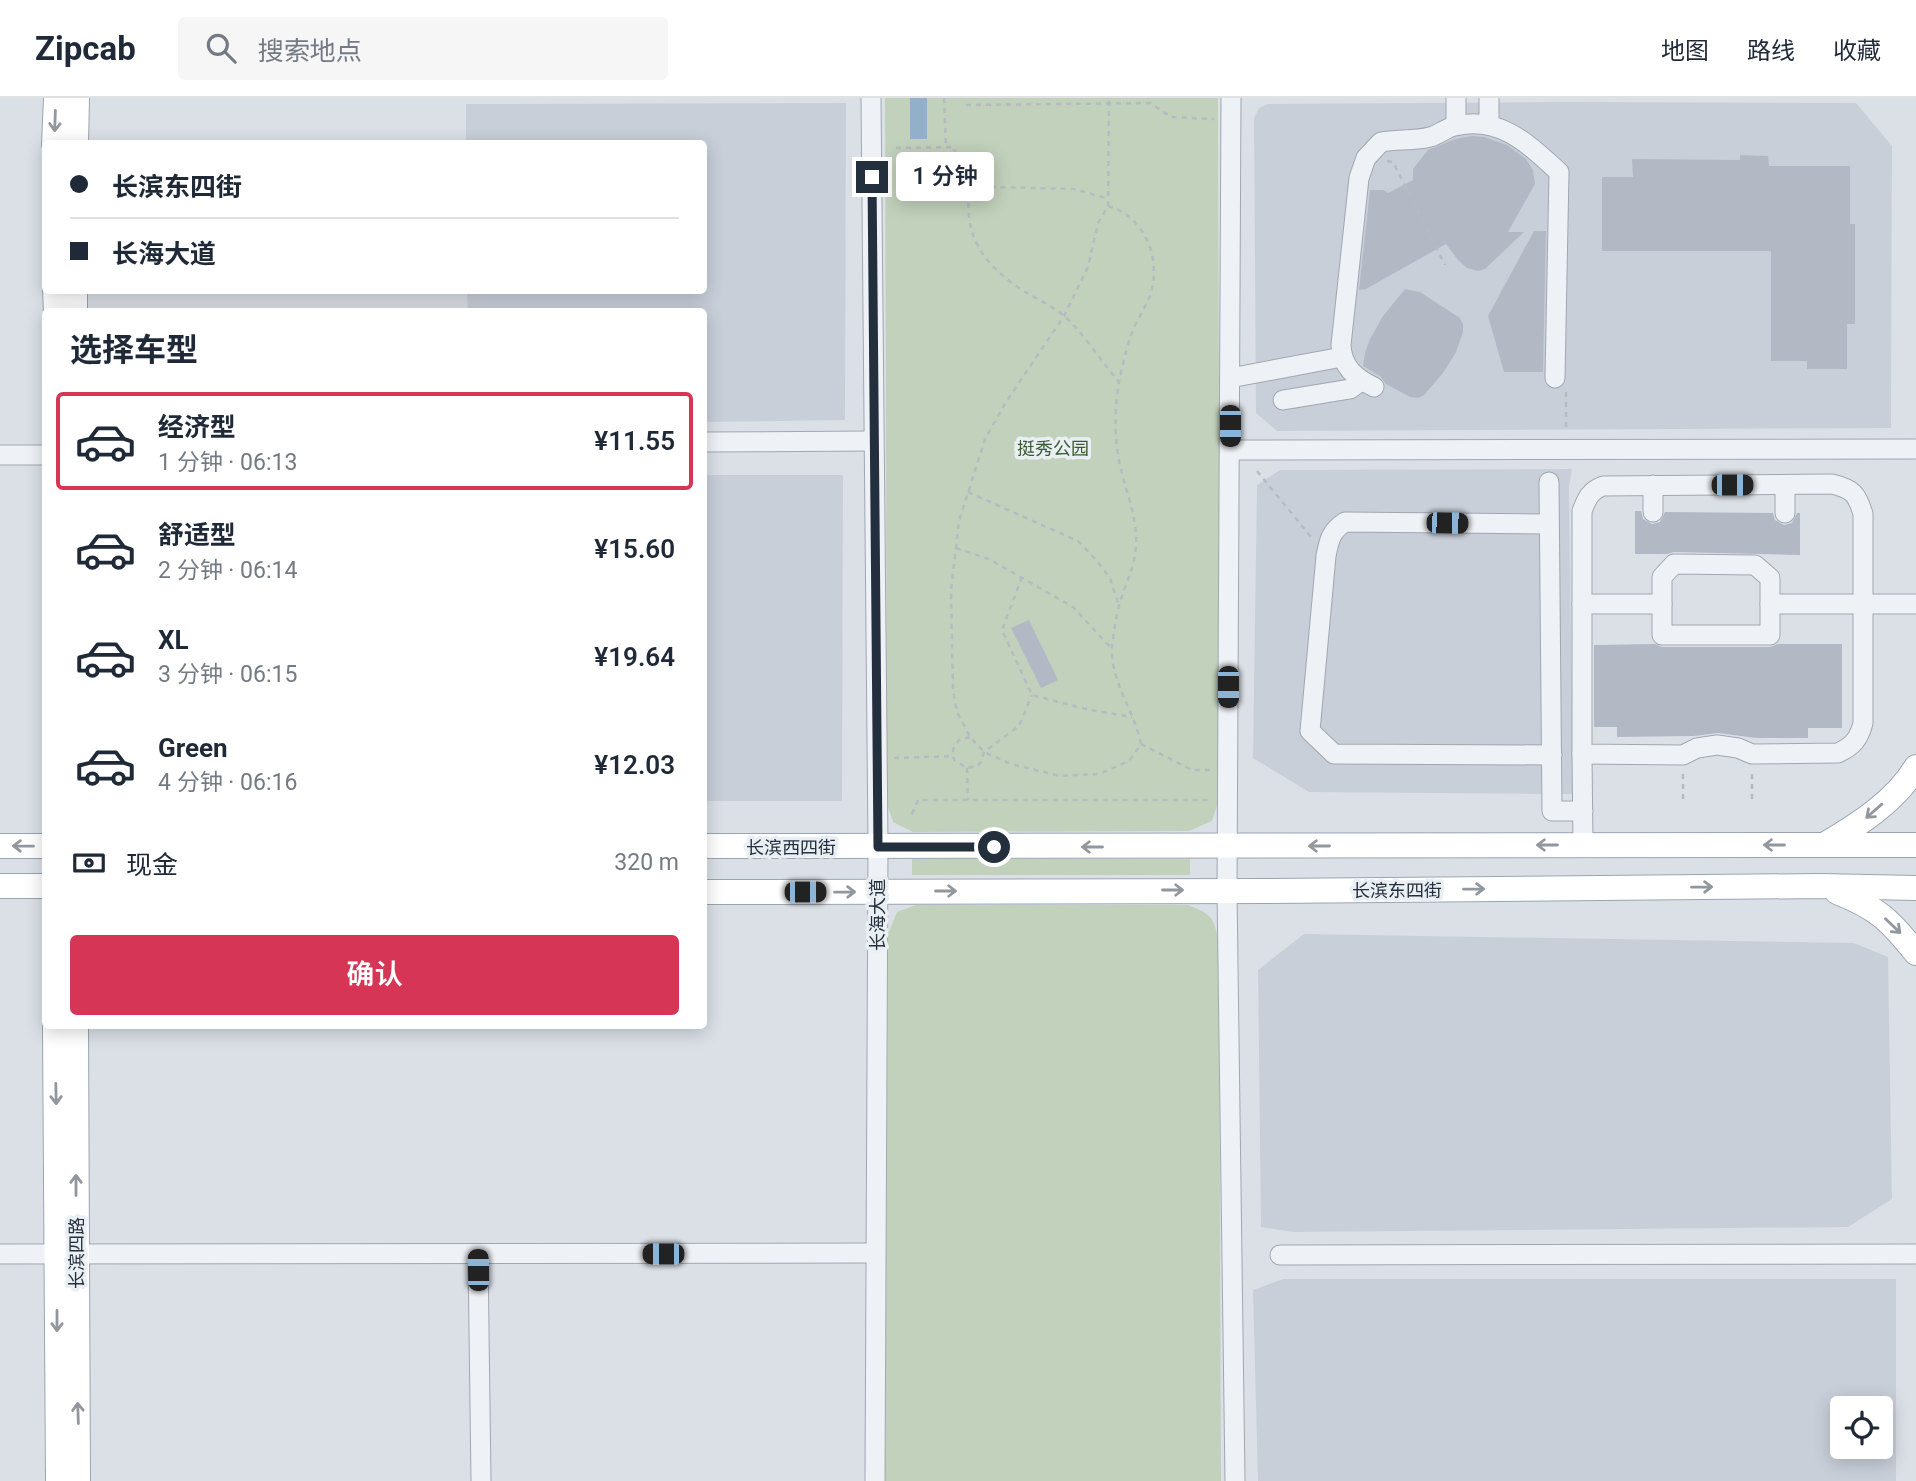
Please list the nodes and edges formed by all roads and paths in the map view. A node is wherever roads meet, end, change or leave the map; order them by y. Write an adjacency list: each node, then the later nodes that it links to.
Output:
1 (55, 98): 14 (main road, one-way to 14)
2 (77, 98): 15 (main road)
3 (872, 98): 31 (street, 长海大道)
4 (944, 98): 16 (path)
5 (1109, 98): 10 (path)
6 (1231, 98): 11 (street)
7 (1456, 98): 12 (street)
8 (1489, 98): 13 (street)
9 (966, 104): 10 (path)
10 (1109, 104): 11 (path); 20 (path)
11 (1231, 119): 25 (street)
12 (1456, 125): 13 (street); 18 (street)
13 (1489, 125): 26 (street)
14 (54, 140)
15 (76, 140)
16 (946, 147): 17 (path); 19 (path)
17 (896, 148)
18 (1366, 158): 22 (path); 24 (street)
19 (971, 183): 20 (path); 23 (path)
20 (1109, 199): 21 (path)
21 (1108, 206): 23 (path); 27 (path)
22 (1445, 265)
23 (1064, 316): 27 (path); 41 (path)
24 (1342, 357): 25 (street); 28 (street)
25 (1230, 378): 34 (street)
26 (1555, 379)
27 (1119, 382): 53 (path)
28 (1283, 400)
29 (1566, 413): 30 (path)
30 (1566, 430)
31 (873, 441): 32 (street); 65 (street, 长海大道)
32 (707, 442)
33 (1916, 449): 34 (street)
34 (1230, 450): 81 (street)
35 (0, 455): 36 (street)
36 (42, 455)
37 (1257, 471): 46 (path)
38 (1549, 482): 44 (street)
39 (1653, 485): 40 (street); 42 (street); 48 (street)
40 (1785, 485): 43 (street); 51 (street)
41 (968, 492): 45 (path); 53 (path)
42 (1653, 512)
43 (1785, 513)
44 (1549, 524): 46 (street); 62 (street)
45 (956, 548): 47 (path); 57 (path)
46 (1326, 556): 62 (street)
47 (1022, 577): 54 (path); 55 (path)
48 (1583, 604): 49 (street); 60 (street)
49 (1662, 604): 50 (street); 50 (street)
50 (1770, 604): 51 (street)
51 (1864, 604): 52 (street); 61 (street)
52 (1916, 604)
53 (1119, 606): 54 (path)
54 (1112, 649): 56 (path)
55 (1032, 695): 56 (path); 59 (path)
56 (1133, 717): 58 (path)
57 (970, 737): 59 (path); 64 (path)
58 (1141, 744): 59 (path); 68 (path)
59 (984, 752): 67 (path)
60 (1583, 754): 63 (street); 73 (street)
61 (1752, 754): 63 (street); 70 (path)
62 (1552, 755): 73 (street)
63 (1683, 755): 69 (path)
64 (953, 756): 65 (path); 67 (path)
65 (877, 758): 82 (street, 长海大道)
66 (1916, 767): 76 (main road, one-way to 76)
67 (967, 768): 71 (path)
68 (1215, 770)
69 (1683, 799)
70 (1752, 799)
71 (968, 800): 72 (path); 74 (path)
72 (1212, 800)
73 (1583, 811): 75 (street)
74 (912, 814)
75 (1583, 845): 76 (main road, one-way to 75); 81 (main road, one-way to 81)
76 (1824, 845): 77 (main road)
77 (1916, 845)
78 (0, 846): 79 (main road, one-way to 78)
79 (42, 846)
80 (707, 846): 82 (main road, 长滨西四街)
81 (1227, 846): 82 (main road, one-way to 82); 88 (street)
82 (878, 847): 87 (street, 长海大道)
83 (0, 886): 84 (main road)
84 (42, 886)
85 (1820, 886): 86 (main road, 长滨东四街); 88 (main road, 长滨东四街, one-way to 85); 90 (main road, one-way to 90)
86 (1916, 888)
87 (878, 891): 88 (main road, 长滨东四街, one-way to 88); 89 (main road, one-way to 87); 96 (street, 长海大道)
88 (1227, 891): 103 (street)
89 (707, 892)
90 (1916, 953)
91 (55, 1029): 94 (main road, 长滨四路, one-way to 94)
92 (76, 1029): 94 (main road, 长滨四路, one-way to 92)
93 (0, 1254): 94 (street)
94 (67, 1254): 95 (street); 99 (main road, 长滨四路, one-way to 99); 100 (main road, 长滨四路, one-way to 94)
95 (478, 1254): 96 (street); 101 (street)
96 (875, 1254): 102 (street, 长海大道)
97 (1916, 1254): 98 (street)
98 (1280, 1255)
99 (58, 1481)
100 (78, 1481)
101 (481, 1481)
102 (875, 1481)
103 (1235, 1481)

